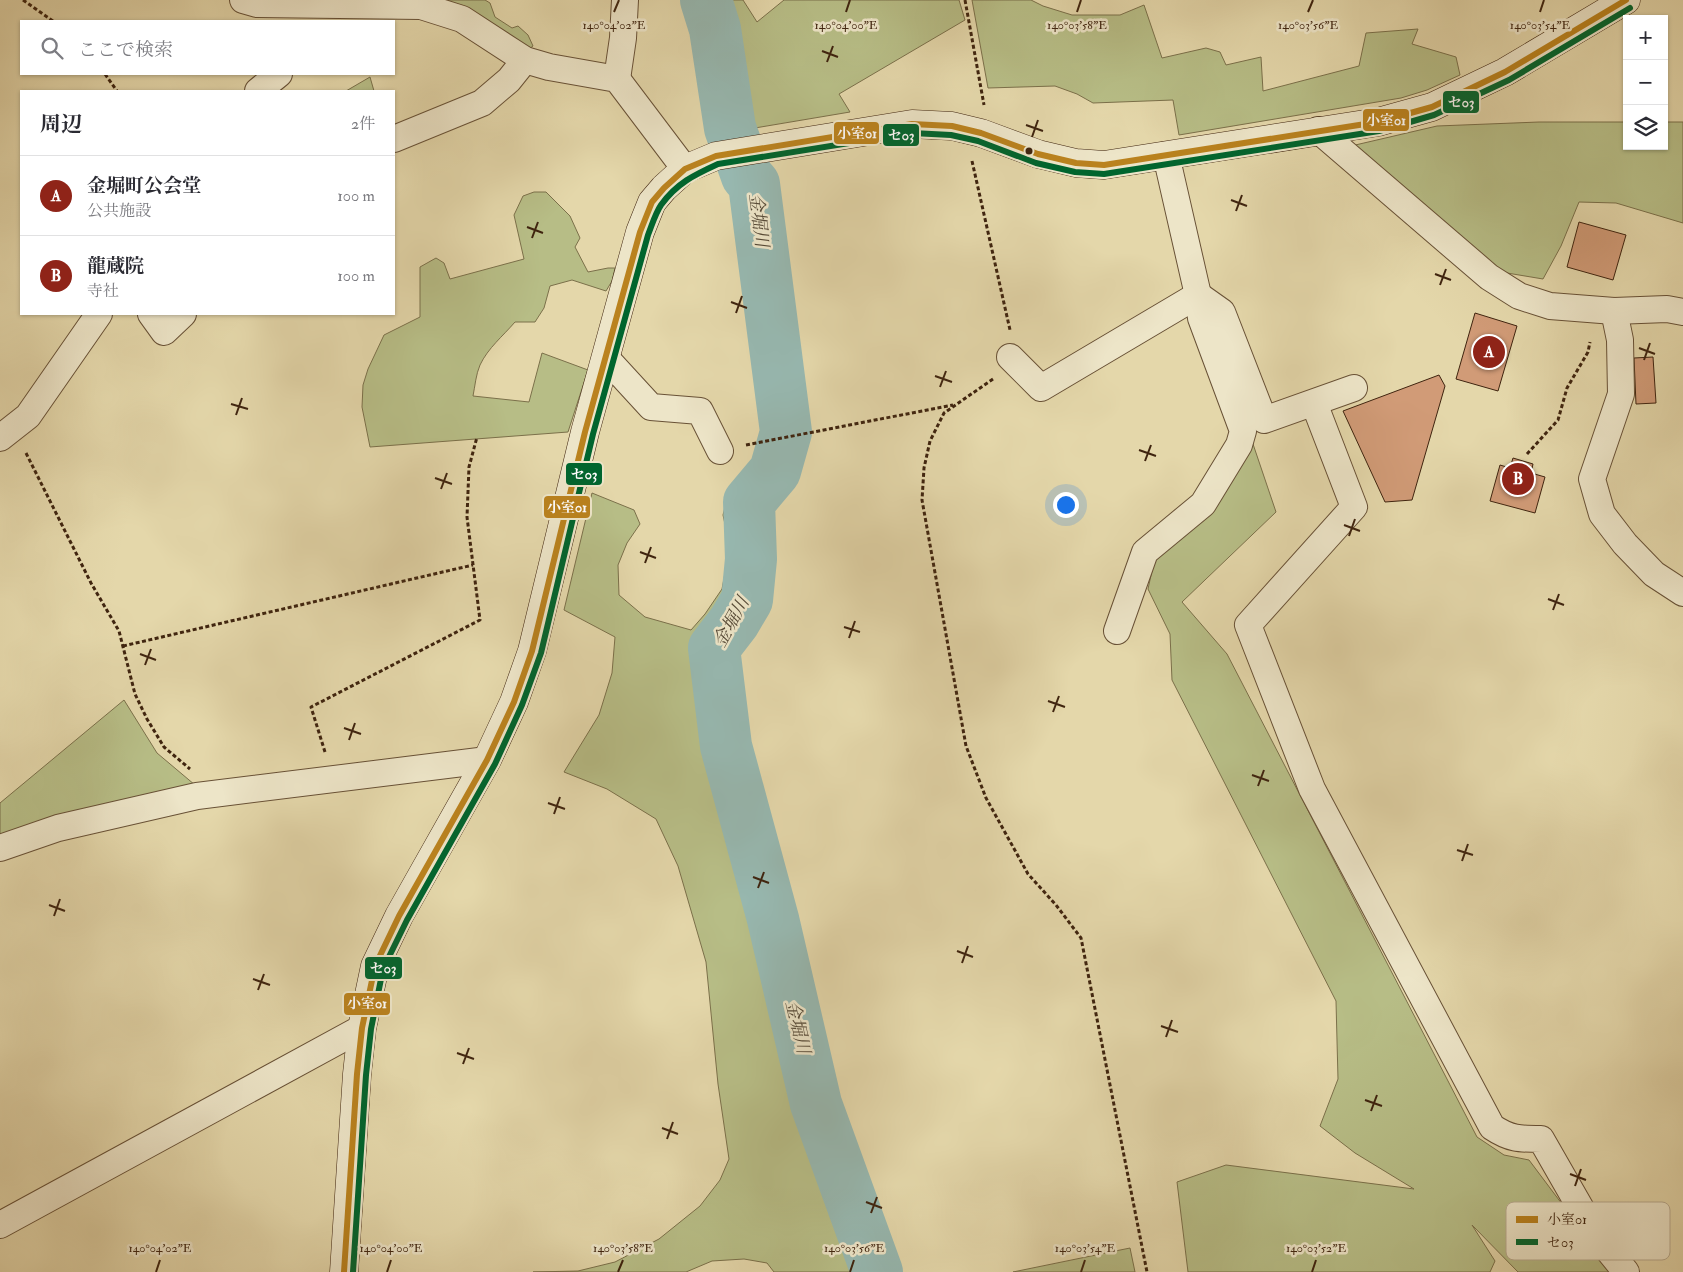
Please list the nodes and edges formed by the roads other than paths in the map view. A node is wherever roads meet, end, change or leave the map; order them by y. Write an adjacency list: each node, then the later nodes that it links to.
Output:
1 (243, 0): 4 (street)
2 (625, 0): 7 (street)
3 (1626, 0): 9 (street)
4 (312, 13): 5 (street)
5 (526, 60): 7 (street); 10 (street)
6 (278, 75): 8 (street)
7 (617, 79): 12 (street)
8 (259, 90)
9 (1318, 130): 11 (street); 14 (street)
10 (395, 139)
11 (1166, 155): 12 (street); 13 (street)
12 (685, 169): 20 (street)
13 (1198, 295): 19 (street); 22 (street); 26 (street)
14 (1606, 310): 15 (street); 25 (street)
15 (1683, 312)
16 (98, 315): 23 (street)
17 (152, 315): 18 (street)
18 (182, 315)
19 (1010, 357)
20 (606, 358): 24 (street); 27 (street)
21 (1354, 388): 22 (street)
22 (1314, 403): 30 (street)
23 (0, 438)
24 (720, 450)
25 (1683, 594)
26 (1117, 631)
27 (487, 760): 28 (street); 29 (street)
28 (0, 848)
29 (362, 1028): 31 (street); 33 (street)
30 (1577, 1202)
31 (0, 1225)
32 (1616, 1260): 34 (street)
33 (344, 1272)
34 (1626, 1272)

